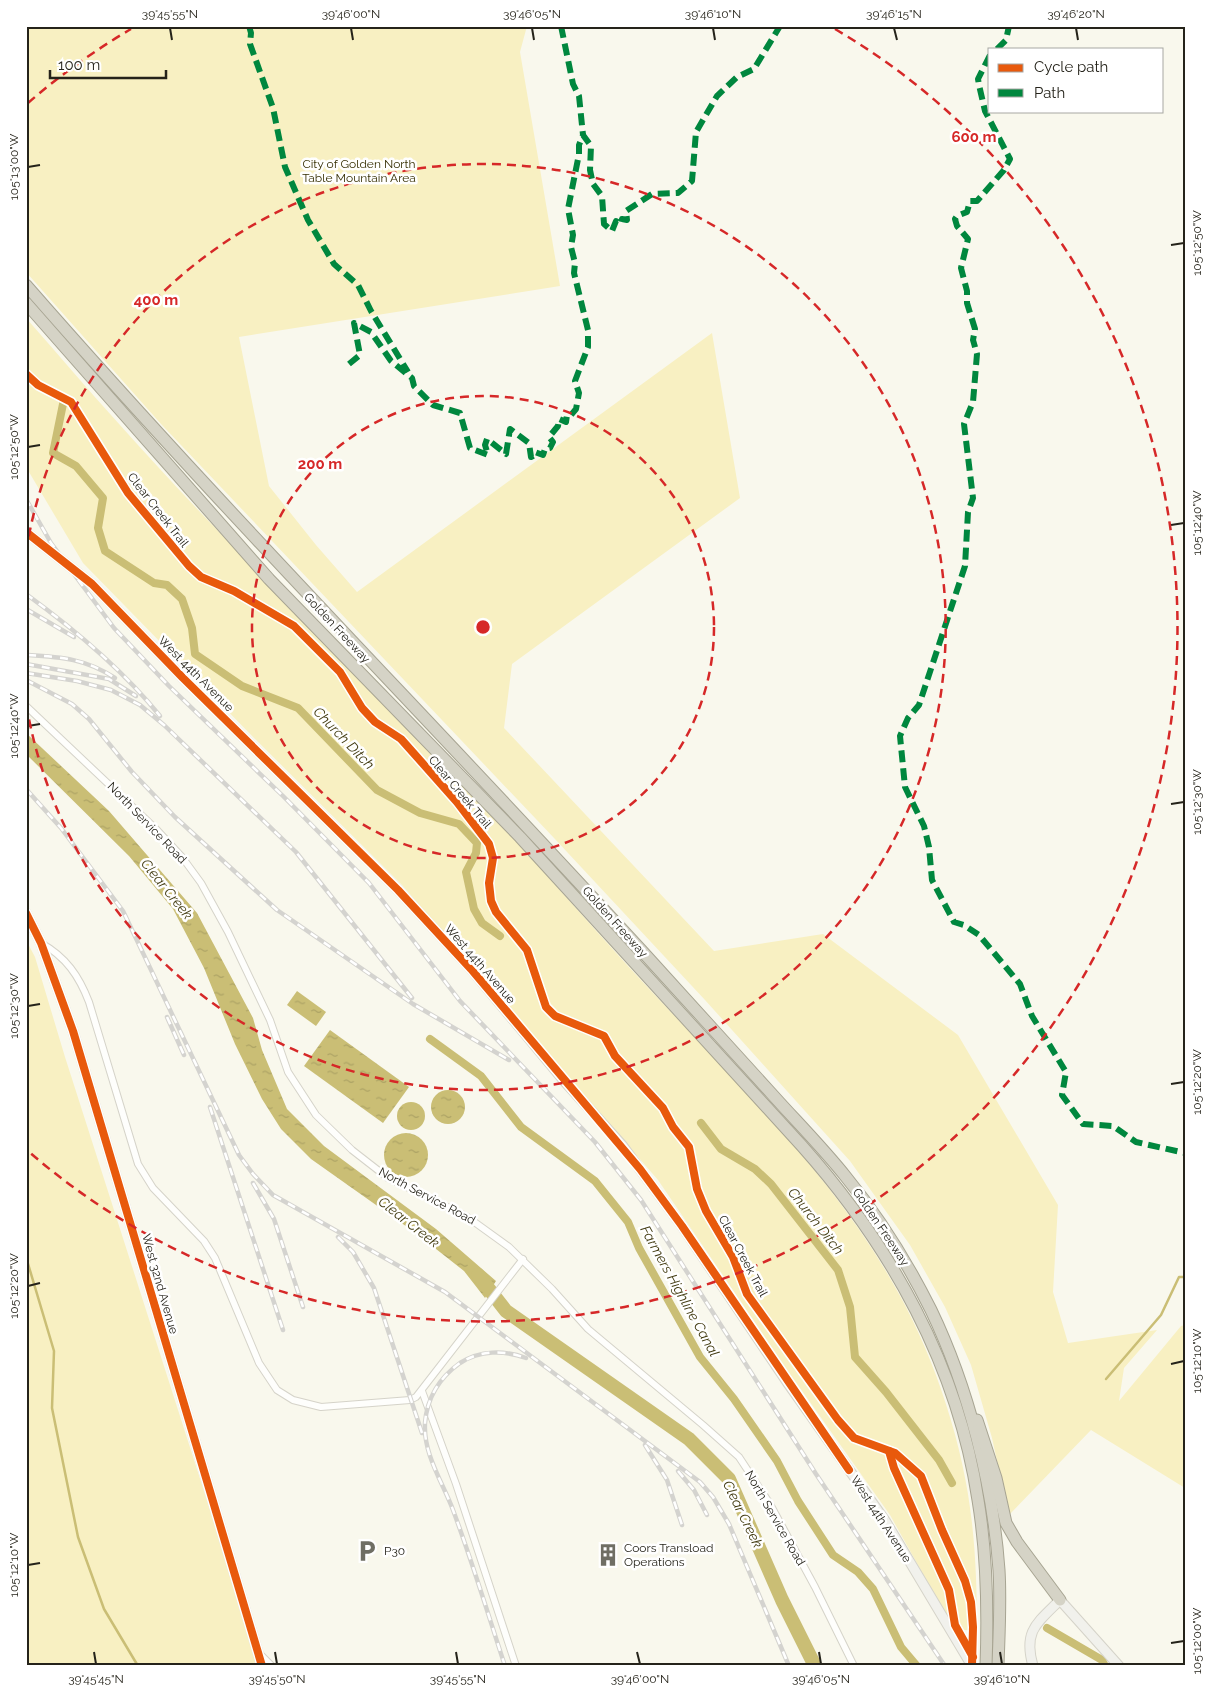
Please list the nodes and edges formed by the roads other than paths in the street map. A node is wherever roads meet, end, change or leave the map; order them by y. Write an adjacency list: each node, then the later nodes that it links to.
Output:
1 (26, 285): 8 (highway, Golden Freeway)
2 (26, 302): 17 (highway, Golden Freeway)
3 (26, 532): 16 (street, West 44th Avenue)
4 (26, 706): 7 (street, North Service Road)
5 (26, 913): 6 (street, West 32nd Avenue)
6 (41, 943): 9 (street); 11 (street, West 32nd Avenue)
7 (523, 1259): 9 (street); 15 (street, North Service Road)
8 (951, 1359): 10 (highway); 18 (highway, Golden Freeway)
9 (422, 1391): 14 (street)
10 (1060, 1600): 19 (street); 20 (street)
11 (258, 1653): 12 (street, West 32nd Avenue); 13 (street)
12 (262, 1666)
13 (272, 1666)
14 (516, 1666)
15 (854, 1666)
16 (972, 1666)
17 (986, 1666)
18 (998, 1666)
19 (1034, 1666)
20 (1119, 1666)

